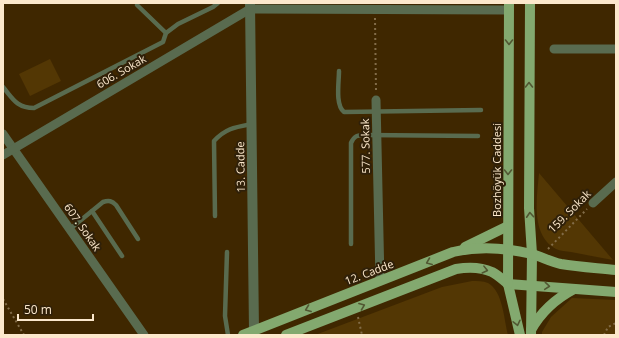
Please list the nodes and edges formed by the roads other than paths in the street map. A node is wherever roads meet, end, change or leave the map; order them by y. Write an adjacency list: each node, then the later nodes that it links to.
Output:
1 (218, 3): 6 (lane)
2 (530, 3): 32 (main road, one-way to 2)
3 (137, 5): 6 (lane)
4 (250, 6): 5 (street); 14 (street, 13. Cadde); 18 (street, 606. Sokak)
5 (509, 7): 24 (main road, Bozhöyük Caddesi, one-way to 24)
6 (166, 32): 10 (lane)
7 (554, 48): 8 (street)
8 (616, 49)
9 (339, 72): 13 (lane)
10 (3, 87)
11 (376, 100): 13 (street, 577. Sokak)
12 (481, 110): 13 (lane)
13 (376, 111): 16 (street, 577. Sokak)
14 (252, 124): 23 (lane); 39 (street, 13. Cadde)
15 (3, 134): 18 (street, 607. Sokak)
16 (377, 134): 17 (lane); 27 (lane); 34 (street, 577. Sokak)
17 (478, 136)
18 (14, 148): 19 (street, 606. Sokak); 25 (street, 607. Sokak)
19 (3, 155)
20 (616, 182): 21 (street, 159. Sokak)
21 (593, 203)
22 (92, 212): 25 (lane); 26 (lane); 31 (lane)
23 (216, 216)
24 (508, 226): 28 (main road, Bozhöyük Caddesi); 30 (main road)
25 (70, 229): 41 (street, 607. Sokak)
26 (138, 239)
27 (351, 244)
28 (508, 251): 30 (main road, 12. Cadde); 32 (main road, 12. Cadde); 35 (main road, Bozhöyük Caddesi)
29 (226, 252): 42 (lane)
30 (453, 252): 34 (main road, 12. Cadde, one-way to 34)
31 (122, 256)
32 (536, 256): 33 (main road, 12. Cadde); 36 (main road)
33 (616, 270)
34 (380, 281): 39 (main road, 12. Cadde, one-way to 39)
35 (508, 284): 36 (main road); 44 (main road, one-way to 35); 45 (main road, Bozhöyük Caddesi, one-way to 45)
36 (532, 285): 37 (main road, one-way to 37); 40 (main road)
37 (574, 289): 38 (main road); 40 (main road)
38 (616, 292)
39 (254, 331): 43 (main road, 12. Cadde)
40 (531, 333)
41 (144, 335)
42 (228, 335)
43 (243, 335)
44 (286, 335)
45 (520, 335)

